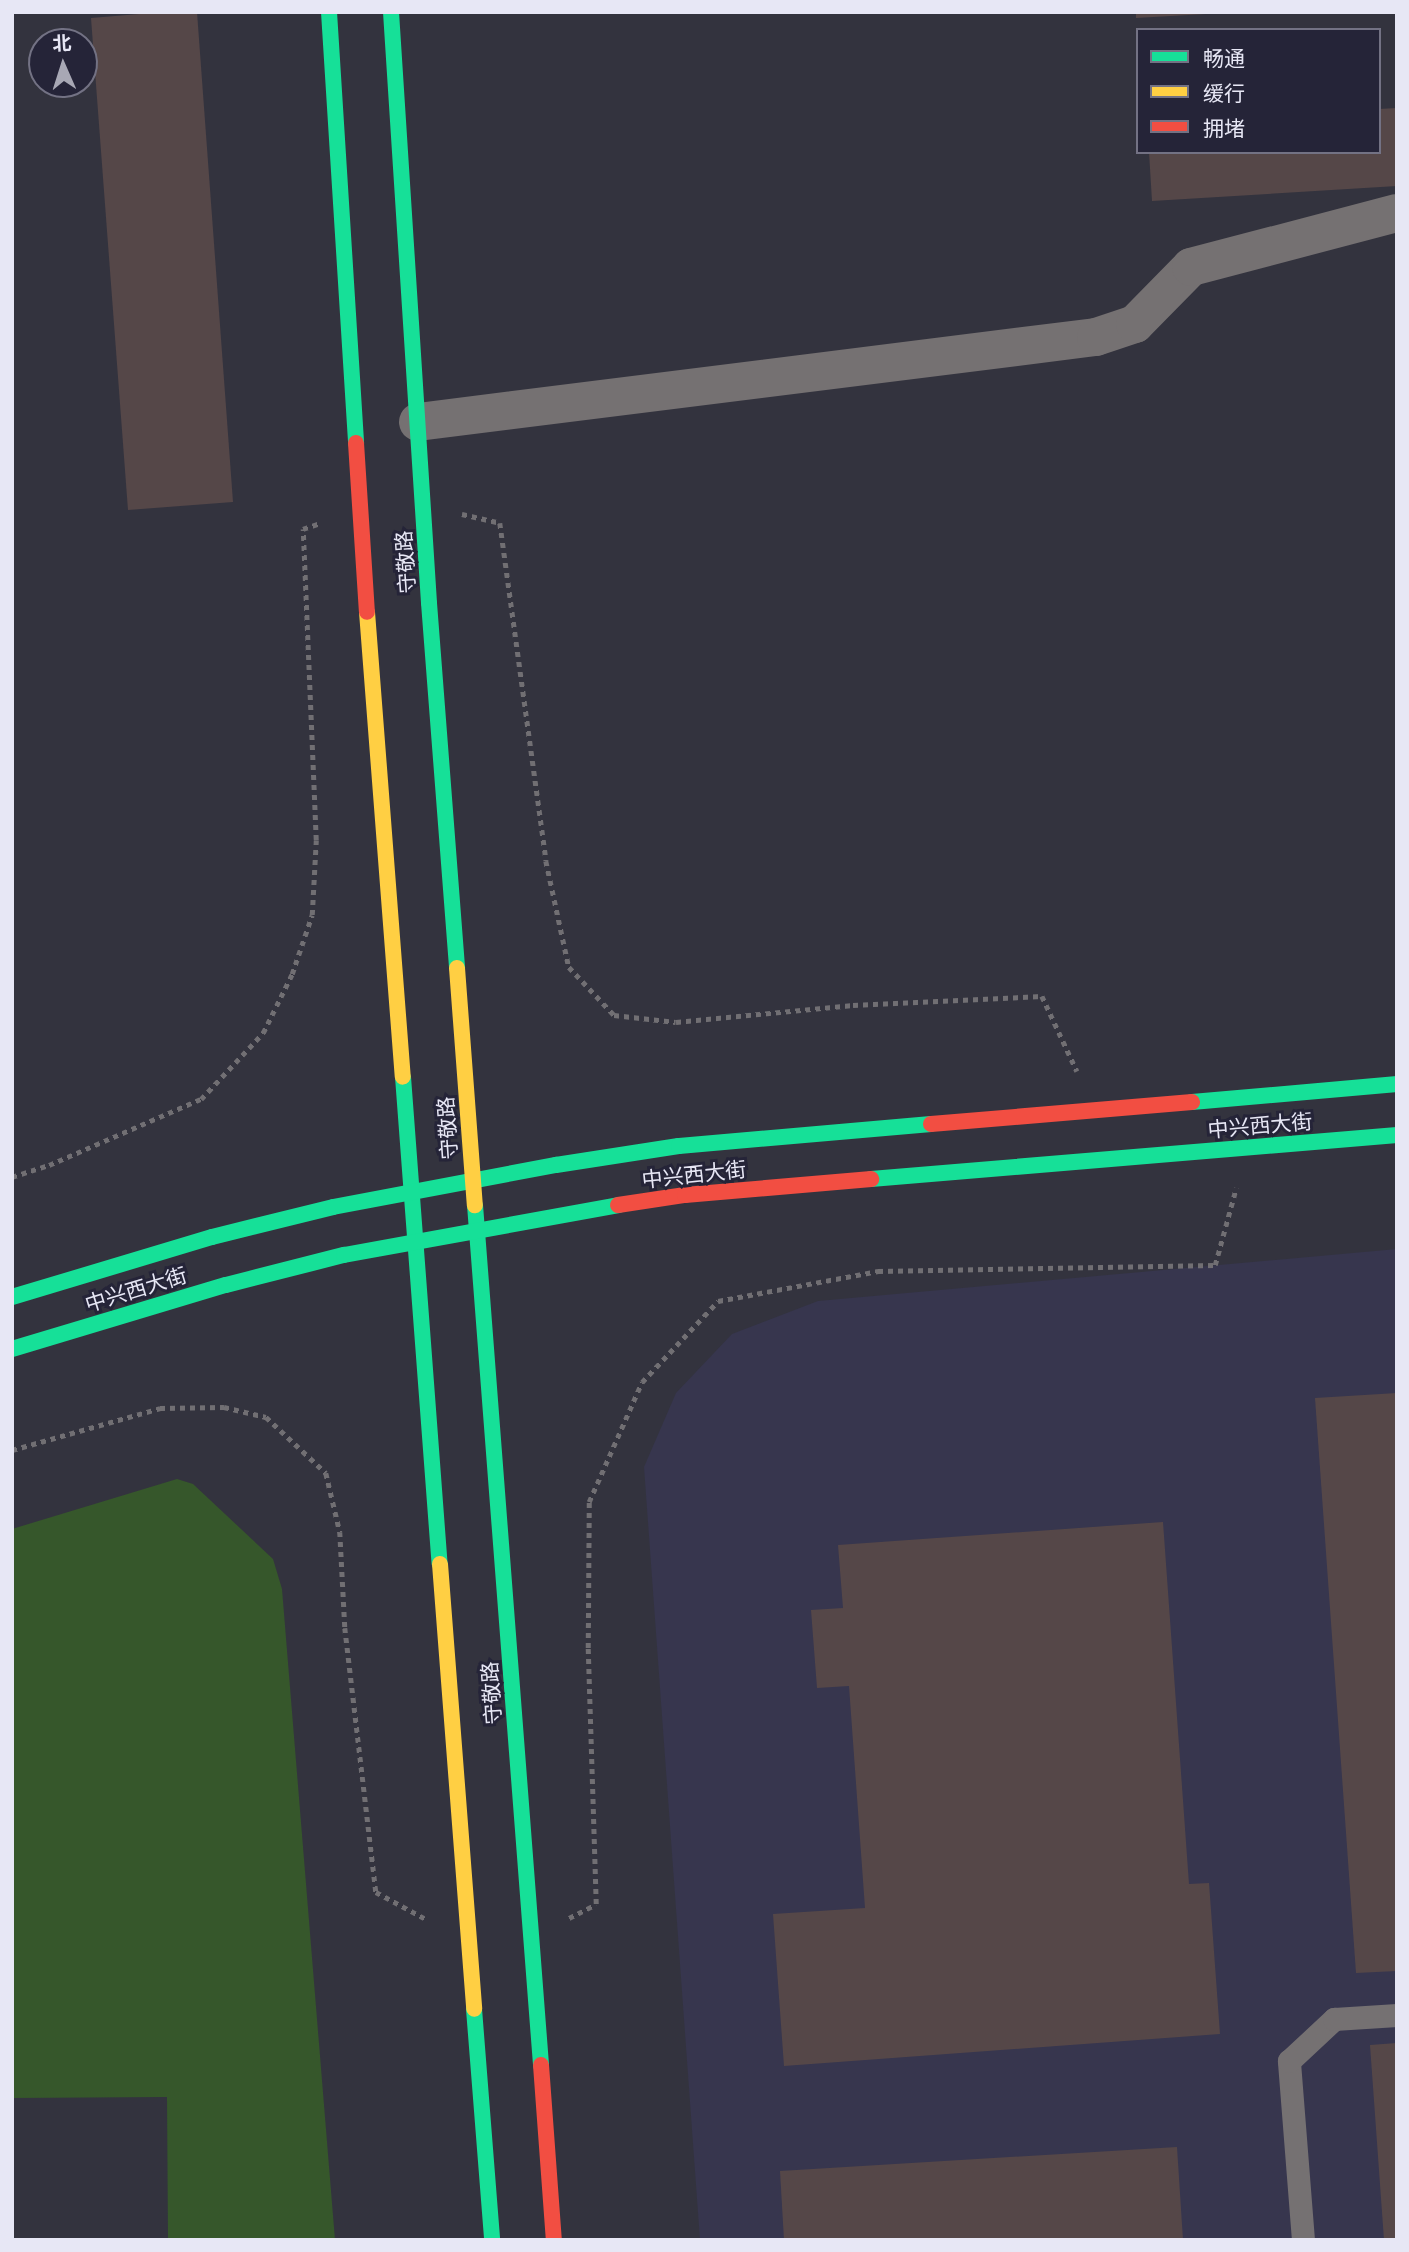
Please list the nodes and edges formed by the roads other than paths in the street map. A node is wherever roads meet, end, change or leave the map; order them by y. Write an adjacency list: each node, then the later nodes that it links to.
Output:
1 (329, 12): 8 (main road, 守敬路)
2 (391, 12): 4 (main road, 守敬路)
3 (1397, 213): 4 (street)
4 (418, 422): 7 (main road, 守敬路)
5 (1397, 1084): 7 (main road, 中兴西大街)
6 (1397, 1135): 9 (main road, 中兴西大街)
7 (474, 1180): 8 (main road, 中兴西大街); 9 (main road, 守敬路)
8 (412, 1192): 10 (main road, 守敬路); 11 (main road, 中兴西大街)
9 (477, 1230): 10 (main road, 中兴西大街); 15 (main road, 守敬路)
10 (416, 1242): 12 (main road, 中兴西大街); 14 (main road, 守敬路)
11 (12, 1297)
12 (12, 1349)
13 (1397, 2015): 16 (lane)
14 (492, 2240)
15 (554, 2240)
16 (1303, 2240)

